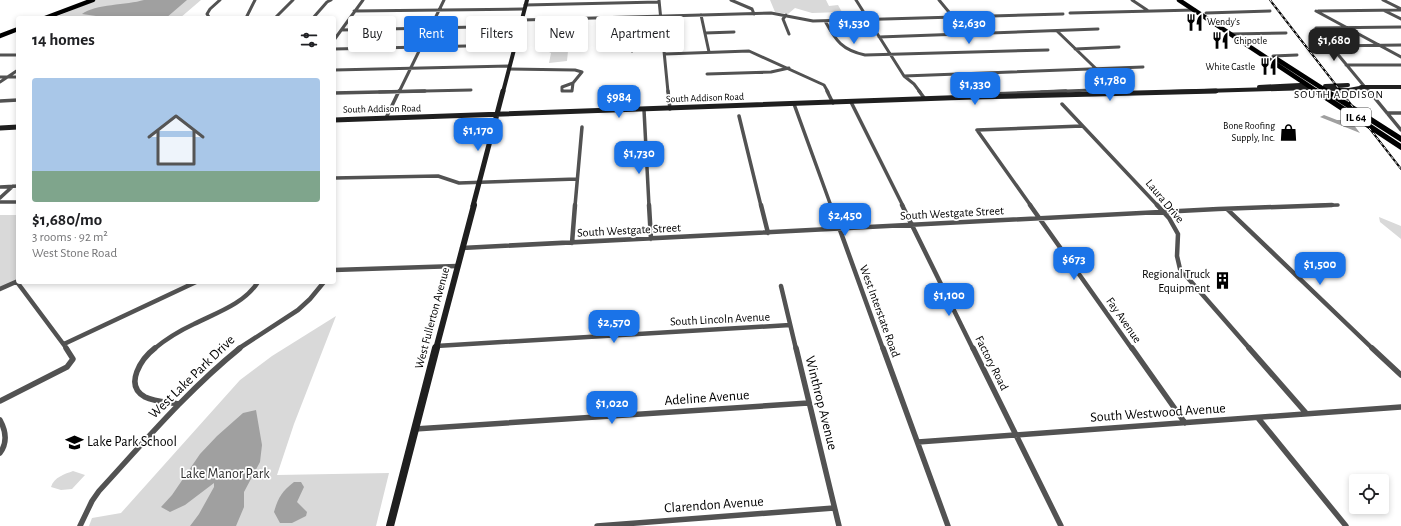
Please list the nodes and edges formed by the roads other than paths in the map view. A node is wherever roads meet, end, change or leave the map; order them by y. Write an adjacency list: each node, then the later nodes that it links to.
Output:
1 (86, 0): 31 (main road)
2 (93, 0): 32 (main road)
3 (220, 0): 33 (street)
4 (255, 0): 34 (street)
5 (293, 0): 35 (street)
6 (331, 0): 36 (street)
7 (363, 0): 25 (street)
8 (444, 0): 20 (street)
9 (527, 0): 18 (street, West Fullerton Avenue)
10 (733, 0): 28 (street)
11 (856, 0): 46 (street)
12 (939, 0): 42 (street)
13 (1132, 0): 21 (street)
14 (1179, 0): 22 (main road, IL 64)
15 (1186, 0): 27 (main road, IL 64)
16 (1383, 0): 19 (street)
17 (659, 1): 18 (street); 39 (street)
18 (525, 7): 20 (street); 38 (street, West Fullerton Avenue)
19 (1401, 9): 23 (street)
20 (439, 10): 25 (street); 37 (street)
21 (1146, 10): 22 (street); 26 (street)
22 (1195, 10): 60 (main road, IL 64)
23 (1384, 10): 44 (street); 48 (street)
24 (1270, 11): 27 (street)
25 (354, 12): 53 (street)
26 (1070, 13)
27 (1206, 13): 57 (main road, IL 64)
28 (754, 14): 30 (street); 41 (street)
29 (1063, 14): 42 (street)
30 (786, 15): 47 (street); 59 (street)
31 (50, 16)
32 (50, 16)
33 (208, 16)
34 (247, 16)
35 (278, 16)
36 (315, 16)
37 (436, 16)
38 (523, 16)
39 (662, 16)
40 (684, 16): 41 (street)
41 (700, 16): 56 (street)
42 (953, 17): 46 (street)
43 (596, 18): 45 (street)
44 (1401, 19)
45 (527, 20)
46 (868, 20): 47 (street); 63 (street)
47 (825, 21): 79 (street)
48 (1346, 27): 49 (street); 64 (street); 66 (street)
49 (1401, 27)
50 (404, 29): 53 (street)
51 (1098, 29): 54 (street)
52 (16, 30): 61 (main road)
53 (341, 30): 62 (street)
54 (1057, 31): 63 (street); 69 (street)
55 (734, 32): 56 (street)
56 (705, 33): 74 (street)
57 (1238, 33): 58 (street); 60 (street); 81 (main road, IL 64)
58 (1286, 33)
59 (789, 34)
60 (1230, 34): 102 (main road, IL 64)
61 (0, 36)
62 (336, 37)
63 (879, 37): 79 (street)
64 (1378, 45): 65 (street); 66 (street); 83 (street)
65 (1401, 45)
66 (1330, 46): 84 (street)
67 (404, 47): 70 (street)
68 (1119, 47): 69 (street)
69 (1076, 48): 90 (street)
70 (336, 49)
71 (1048, 50): 79 (street)
72 (418, 52): 89 (street)
73 (513, 52): 87 (street, West Fullerton Avenue)
74 (709, 52): 75 (street); 88 (street)
75 (665, 54): 117 (street)
76 (0, 55): 77 (street)
77 (8, 55): 78 (street); 82 (street)
78 (16, 55)
79 (891, 55): 94 (street)
80 (1297, 55): 81 (street)
81 (1273, 56): 103 (main road, IL 64)
82 (0, 58)
83 (1401, 58)
84 (1346, 65): 85 (street); 100 (street)
85 (1401, 65)
86 (1143, 67): 90 (street)
87 (509, 68): 89 (street); 99 (street); 121 (street, West Fullerton Avenue)
88 (789, 68): 93 (street); 114 (street)
89 (410, 69): 91 (street); 106 (street)
90 (1096, 69): 94 (street); 104 (street)
91 (336, 70)
92 (16, 71): 96 (street)
93 (707, 74)
94 (904, 76): 110 (street)
95 (0, 77): 96 (street)
96 (8, 77): 97 (street); 98 (street)
97 (16, 77)
98 (0, 82)
99 (573, 83)
100 (1365, 87): 101 (street, South Addison Road); 103 (street, South Addison Road); 119 (street)
101 (1401, 87)
102 (1311, 88): 103 (street, South Addison Road); 108 (street, South Addison Road); 131 (main road, IL 64)
103 (1322, 88): 130 (main road, IL 64)
104 (1117, 89): 108 (street); 109 (street, South Addison Road)
105 (471, 90): 106 (street)
106 (399, 92): 107 (street); 123 (street)
107 (336, 93)
108 (1121, 94): 109 (street, South Addison Road)
109 (982, 97): 110 (street, South Addison Road)
110 (925, 99): 113 (street, South Addison Road)
111 (16, 100): 112 (street)
112 (0, 101)
113 (851, 102): 114 (street, South Addison Road); 144 (street, Factory Road)
114 (833, 103): 115 (street, South Addison Road)
115 (794, 104): 117 (street, South Addison Road); 145 (street, West Interstate Road)
116 (1062, 104): 125 (street, Laura Drive)
117 (670, 109): 118 (street, South Addison Road)
118 (644, 110): 121 (street, South Addison Road); 147 (street)
119 (1387, 113): 120 (street); 129 (street)
120 (1401, 113)
121 (496, 116): 123 (street, South Addison Road); 134 (street, West Fullerton Avenue)
122 (739, 116): 146 (street)
123 (386, 118): 124 (street, South Addison Road)
124 (336, 120)
125 (1082, 126): 142 (street, Laura Drive); 143 (street, Fay Avenue)
126 (16, 127): 128 (street)
127 (582, 127): 133 (street)
128 (0, 128)
129 (1401, 130)
130 (1401, 139)
131 (1401, 147)
132 (336, 178): 134 (street)
133 (578, 179): 134 (street); 148 (street)
134 (479, 183): 149 (street, West Fullerton Avenue)
135 (16, 186): 136 (street); 137 (street)
136 (0, 187)
137 (0, 198)
138 (0, 202): 139 (street)
139 (16, 202)
140 (1338, 205): 141 (street, South Westgate Street)
141 (1227, 209): 142 (street, South Westgate Street); 162 (street)
142 (1164, 212): 143 (street, South Westgate Street); 167 (street, Laura Drive)
143 (1040, 219): 144 (street, South Westgate Street); 170 (street, Fay Avenue)
144 (912, 225): 145 (street, South Westgate Street); 172 (street, Factory Road)
145 (840, 229): 146 (street, South Westgate Street); 173 (street, West Interstate Road)
146 (768, 233): 147 (street, South Westgate Street)
147 (651, 239): 148 (street, South Westgate Street)
148 (572, 243): 149 (street, South Westgate Street)
149 (462, 248): 150 (street, West Fullerton Avenue)
150 (457, 266): 151 (street); 161 (street, West Fullerton Avenue)
151 (336, 270)
152 (16, 283): 158 (street)
153 (19, 284): 160 (street)
154 (192, 284): 160 (street)
155 (256, 284): 165 (street)
156 (322, 284): 165 (street, West Lake Park Drive)
157 (781, 286): 159 (street, Winthrop Avenue)
158 (0, 289)
159 (790, 325): 161 (street, South Lincoln Avenue); 164 (street, Winthrop Avenue)
160 (64, 344): 163 (street)
161 (436, 346): 171 (street, West Fullerton Avenue)
162 (1401, 375)
163 (0, 401)
164 (808, 403): 171 (street, Adeline Avenue); 175 (street, Winthrop Avenue)
165 (178, 404): 176 (street, West Lake Park Drive)
166 (1401, 407): 167 (street, South Westwood Avenue)
167 (1306, 413): 168 (street, South Westwood Avenue)
168 (1258, 418): 170 (street, South Westwood Avenue); 182 (street)
169 (0, 420): 174 (street)
170 (1185, 423): 172 (street, South Westwood Avenue)
171 (415, 429): 177 (street, West Fullerton Avenue)
172 (1017, 435): 173 (street, South Westwood Avenue); 181 (street, Factory Road)
173 (918, 442): 180 (street, West Interstate Road)
174 (0, 453)
175 (834, 508): 178 (street, Clarendon Avenue); 179 (street, Winthrop Avenue)
176 (80, 526)
177 (390, 526)
178 (596, 526)
179 (838, 526)
180 (948, 526)
181 (1062, 526)
182 (1346, 526)

